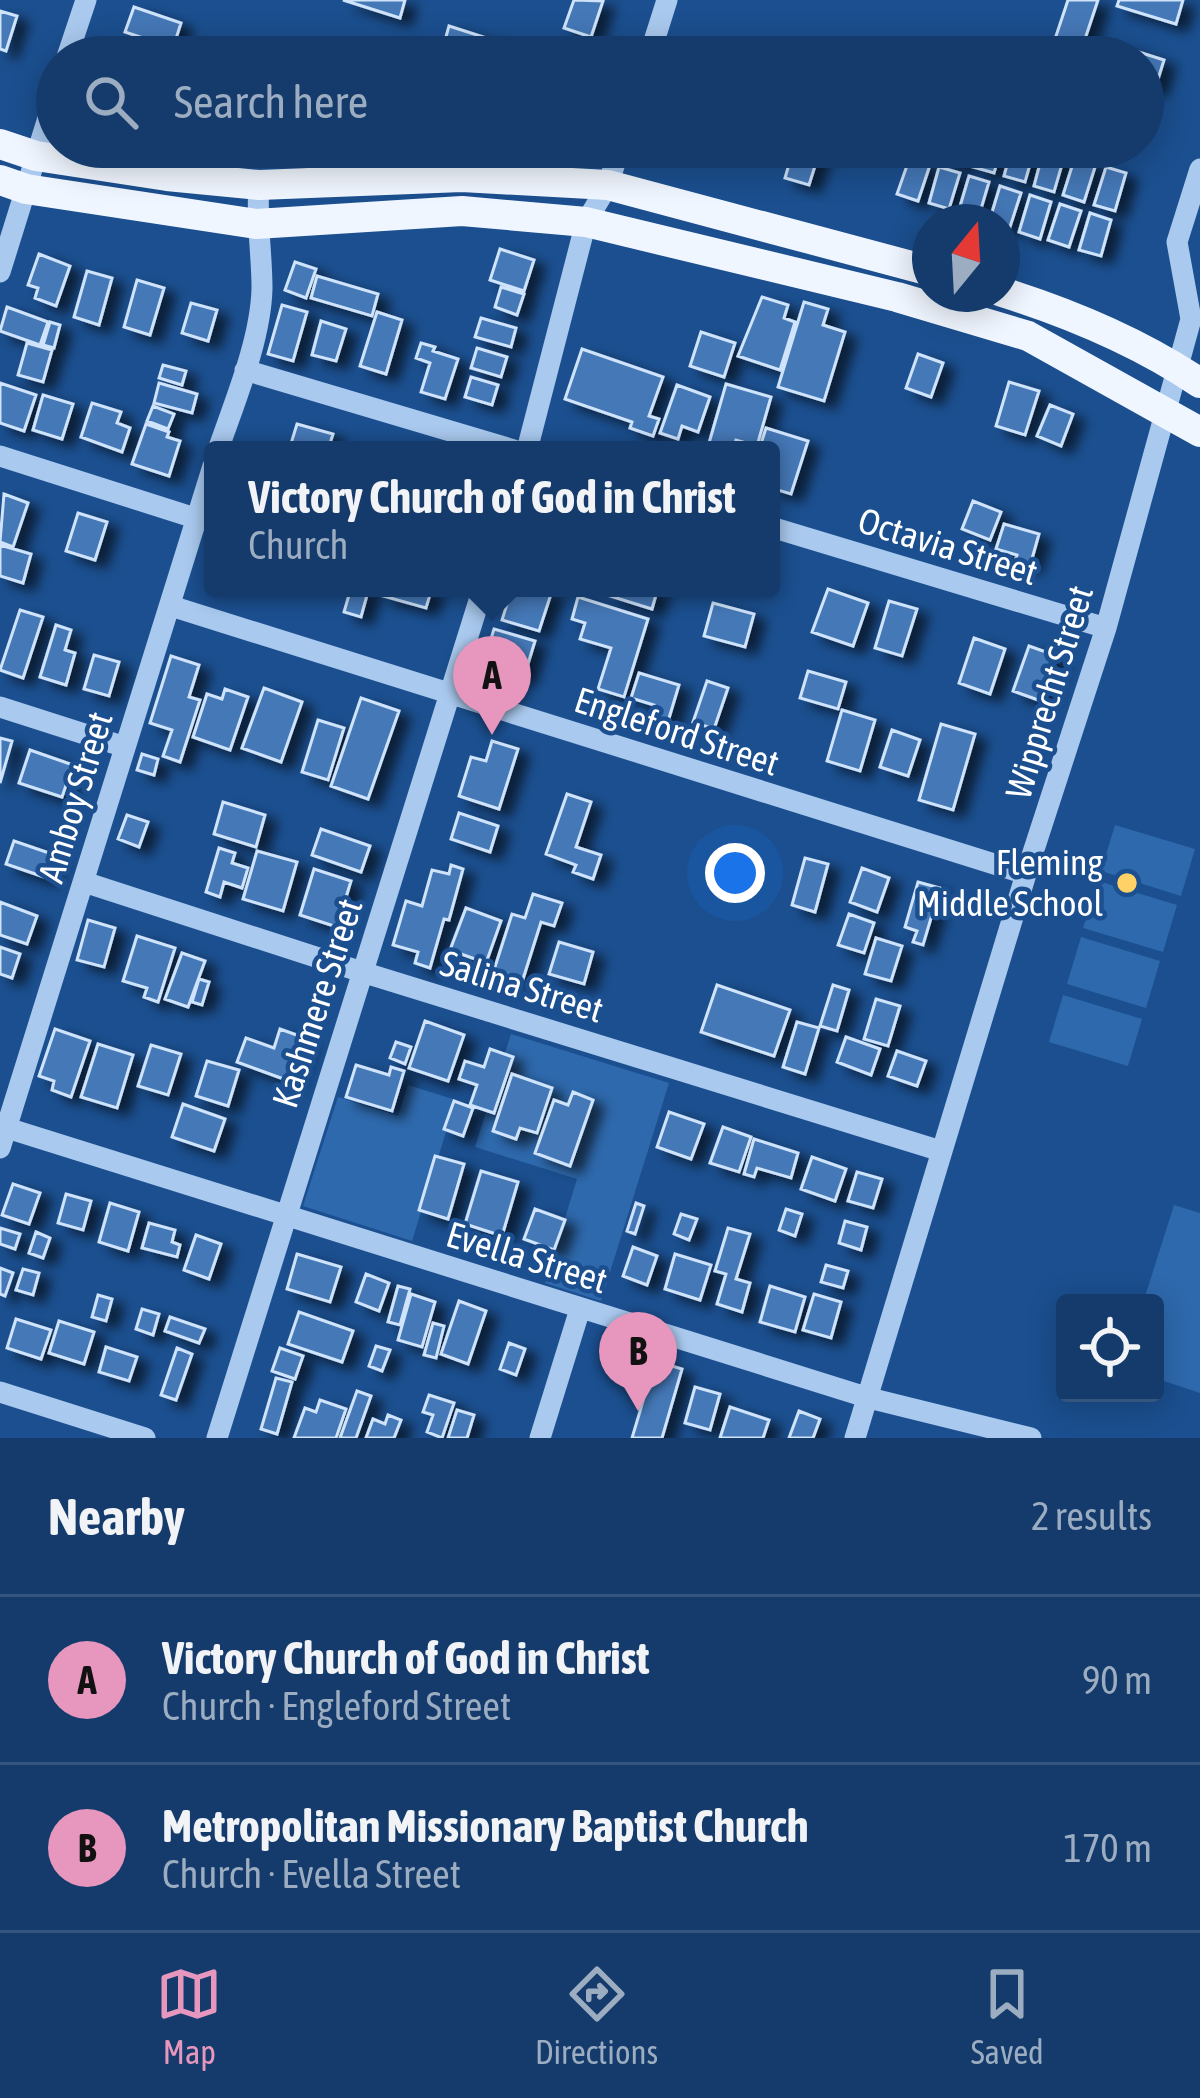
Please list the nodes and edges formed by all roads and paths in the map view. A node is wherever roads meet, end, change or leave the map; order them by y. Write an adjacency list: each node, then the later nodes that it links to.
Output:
1 (86, 0): 3 (street)
2 (667, 0): 4 (street)
3 (75, 36)
4 (656, 36)
5 (0, 144): 6 (main road)
6 (36, 156): 10 (street)
7 (115, 168): 11 (main road)
8 (613, 168): 12 (street)
9 (1200, 169): 19 (street, Wipprecht Street)
10 (13, 184): 14 (main road); 16 (street)
11 (259, 185): 12 (main road); 14 (street)
12 (608, 185): 13 (street); 15 (main road)
13 (586, 222): 14 (main road); 20 (main road); 24 (street)
14 (256, 224): 18 (street)
15 (912, 266)
16 (0, 272)
17 (1020, 298): 19 (main road)
18 (245, 370): 22 (street); 23 (street)
19 (1188, 375): 20 (street, Wipprecht Street)
20 (1166, 410): 21 (main road); 31 (street, Wipprecht Street)
21 (1200, 432)
22 (221, 441)
23 (484, 441)
24 (529, 441)
25 (0, 456): 27 (street)
26 (204, 492): 27 (street, Amboy Street)
27 (195, 518): 30 (street, Amboy Street)
28 (780, 530): 31 (street, Octavia Street)
29 (480, 597): 32 (street, Kashmere Street)
30 (171, 606): 32 (street, Engleford Street); 34 (street, Amboy Street)
31 (1106, 628): 35 (street, Wipprecht Street)
32 (449, 694): 35 (street, Engleford Street); 37 (street, Kashmere Street)
33 (0, 707): 34 (street)
34 (124, 747): 36 (street, Amboy Street)
35 (1027, 874): 39 (street, Wipprecht Street)
36 (84, 881): 37 (street, Salina Street); 38 (street, Amboy Street)
37 (362, 972): 39 (street, Salina Street); 40 (street, Kashmere Street)
38 (3, 1138): 40 (street, Evella Street)
39 (941, 1151): 43 (street, Wipprecht Street)
40 (284, 1215): 41 (street, Evella Street); 45 (street, Kashmere Street)
41 (580, 1309): 43 (street, Evella Street); 46 (street)
42 (0, 1392): 44 (street)
43 (869, 1398): 47 (street, Wipprecht Street); 48 (street, Evella Street)
44 (145, 1438)
45 (217, 1438)
46 (540, 1438)
47 (855, 1438)
48 (1031, 1438)

